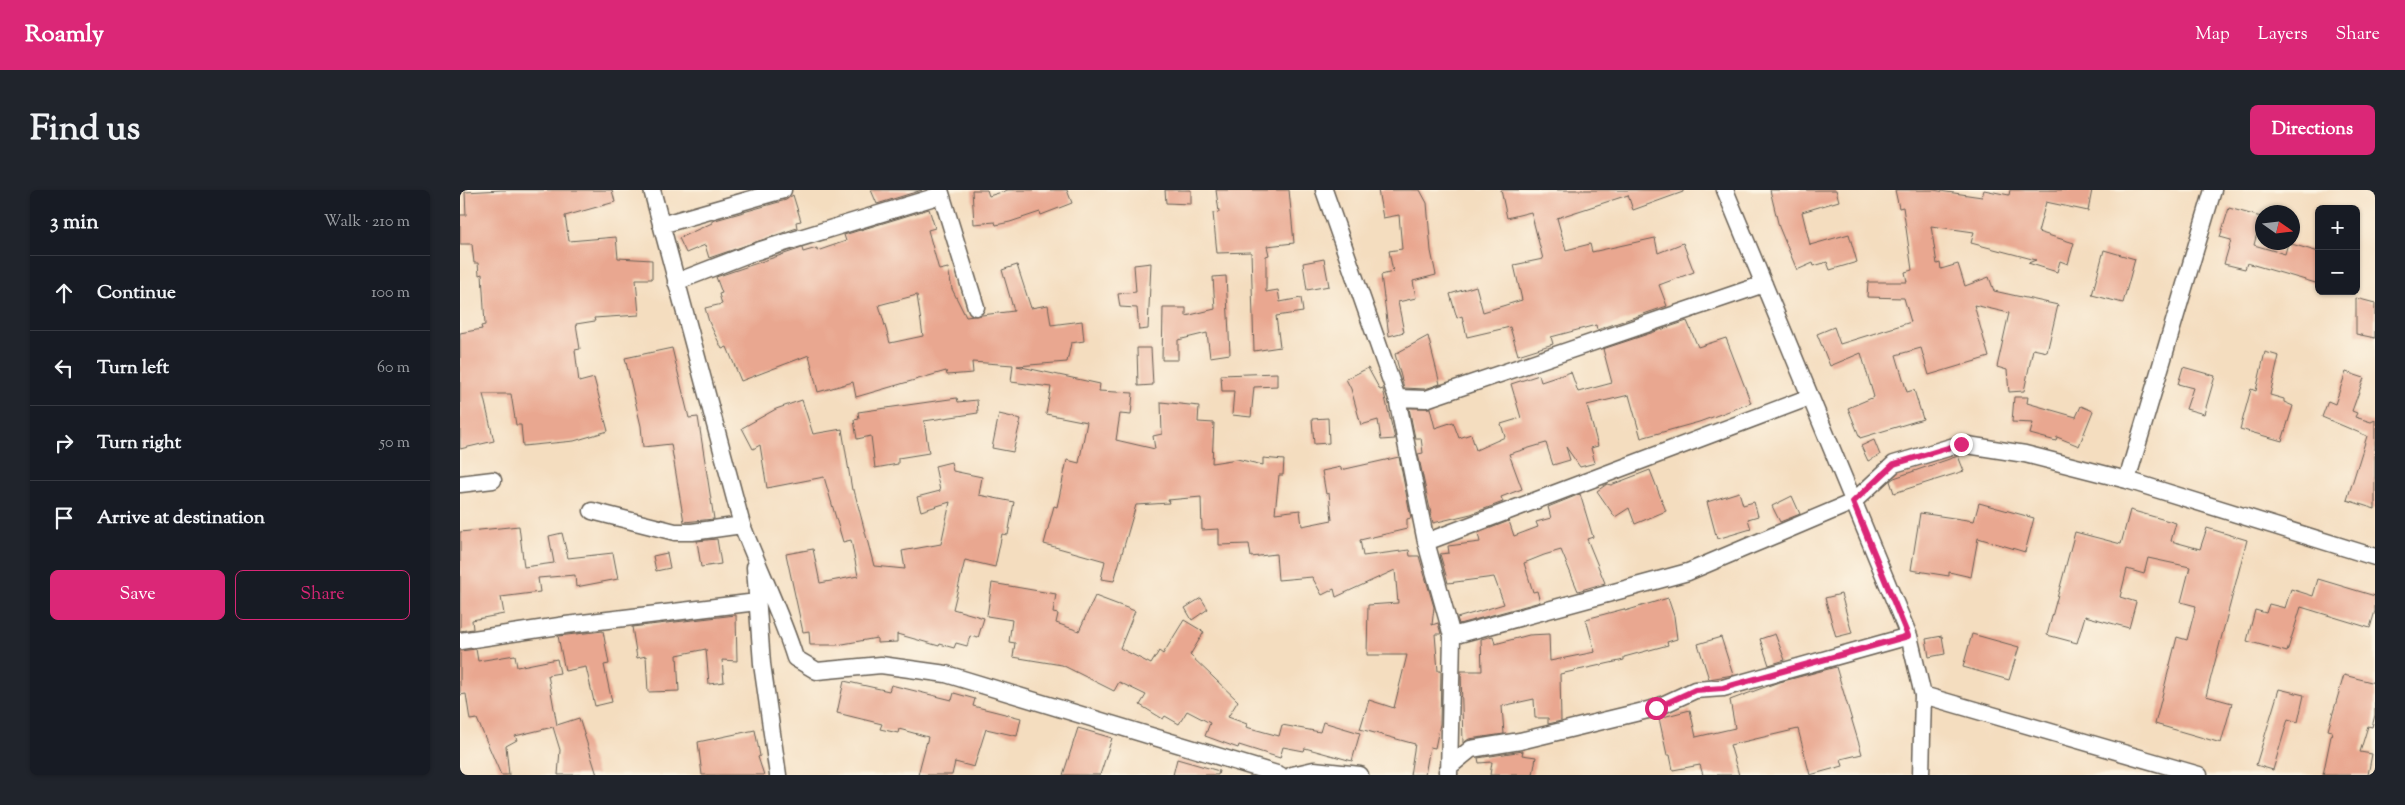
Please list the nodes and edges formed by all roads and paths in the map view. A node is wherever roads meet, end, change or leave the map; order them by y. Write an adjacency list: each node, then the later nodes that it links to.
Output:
1 (652, 190): 7 (street)
2 (783, 190): 7 (street)
3 (1324, 190): 12 (street)
4 (1725, 190): 9 (street)
5 (2213, 190): 14 (street)
6 (940, 193): 8 (street); 10 (street)
7 (661, 225): 8 (street)
8 (676, 282): 18 (street)
9 (1764, 284): 11 (street); 12 (street)
10 (976, 308)
11 (1810, 397): 16 (street); 19 (street)
12 (1397, 398): 19 (street)
13 (493, 480): 15 (street)
14 (2127, 480): 16 (street); 21 (street)
15 (460, 484)
16 (1853, 502): 23 (street); 24 (street)
17 (592, 511): 18 (street)
18 (742, 525): 20 (street)
19 (1426, 542): 23 (street)
20 (754, 557): 22 (street); 29 (street)
21 (2375, 557)
22 (757, 602): 25 (street); 28 (street)
23 (1452, 636): 27 (street)
24 (1908, 636): 26 (street); 27 (street)
25 (460, 641)
26 (1923, 695): 32 (street); 33 (street)
27 (1448, 772)
28 (778, 775)
29 (1280, 775)
30 (1292, 775): 31 (street)
31 (1360, 775)
32 (1921, 775)
33 (2199, 775)

